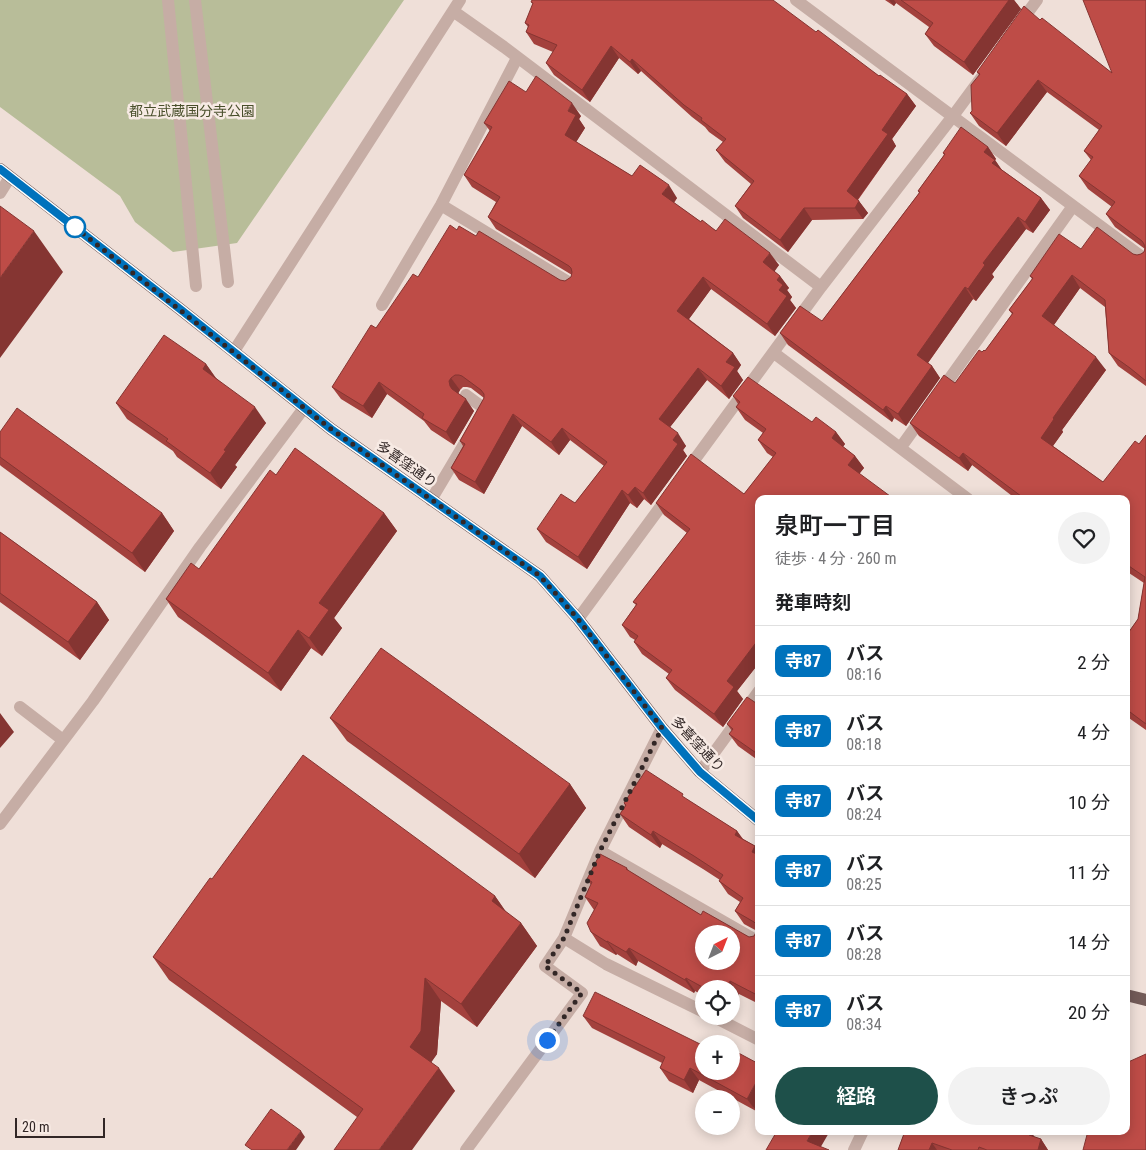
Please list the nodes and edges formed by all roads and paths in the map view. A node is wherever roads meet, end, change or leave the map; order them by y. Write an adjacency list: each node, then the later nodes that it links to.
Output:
1 (168, 0): 18 (street)
2 (195, 0): 16 (street)
3 (460, 0): 6 (street)
4 (796, 0): 10 (street)
5 (1038, 0): 7 (street)
6 (453, 11): 8 (street); 21 (street)
7 (1012, 34)
8 (518, 58): 13 (street); 19 (street)
9 (986, 71): 10 (street)
10 (953, 116): 14 (street); 19 (street)
11 (5, 173): 12 (street); 21 (main road, 多喜窪通り)
12 (0, 194)
13 (441, 205): 17 (street); 20 (street)
14 (1072, 206): 15 (street); 25 (street)
15 (1146, 260)
16 (228, 282)
17 (573, 285)
18 (196, 286)
19 (821, 288): 22 (street)
20 (382, 305)
21 (234, 351): 24 (main road, 多喜窪通り)
22 (774, 353): 25 (street); 28 (street)
23 (466, 395): 27 (street)
24 (304, 408): 27 (main road, 多喜窪通り); 32 (street)
25 (901, 447): 26 (street)
26 (963, 495)
27 (431, 500): 28 (main road, 多喜窪通り)
28 (578, 619): 31 (main road, 多喜窪通り)
29 (755, 696): 33 (street)
30 (20, 707): 32 (street)
31 (662, 728): 33 (main road, 多喜窪通り); 36 (street)
32 (64, 740): 35 (street)
33 (700, 772): 34 (main road, 多喜窪通り)
34 (755, 818)
35 (0, 824)
36 (600, 851): 37 (street); 38 (street)
37 (564, 938): 41 (street); 45 (street)
38 (755, 940)
39 (1130, 997): 40 (main road)
40 (1146, 1000)
41 (695, 1008)
42 (730, 1025): 43 (street)
43 (755, 1038)
44 (861, 1135): 46 (street)
45 (466, 1150)
46 (854, 1150)

